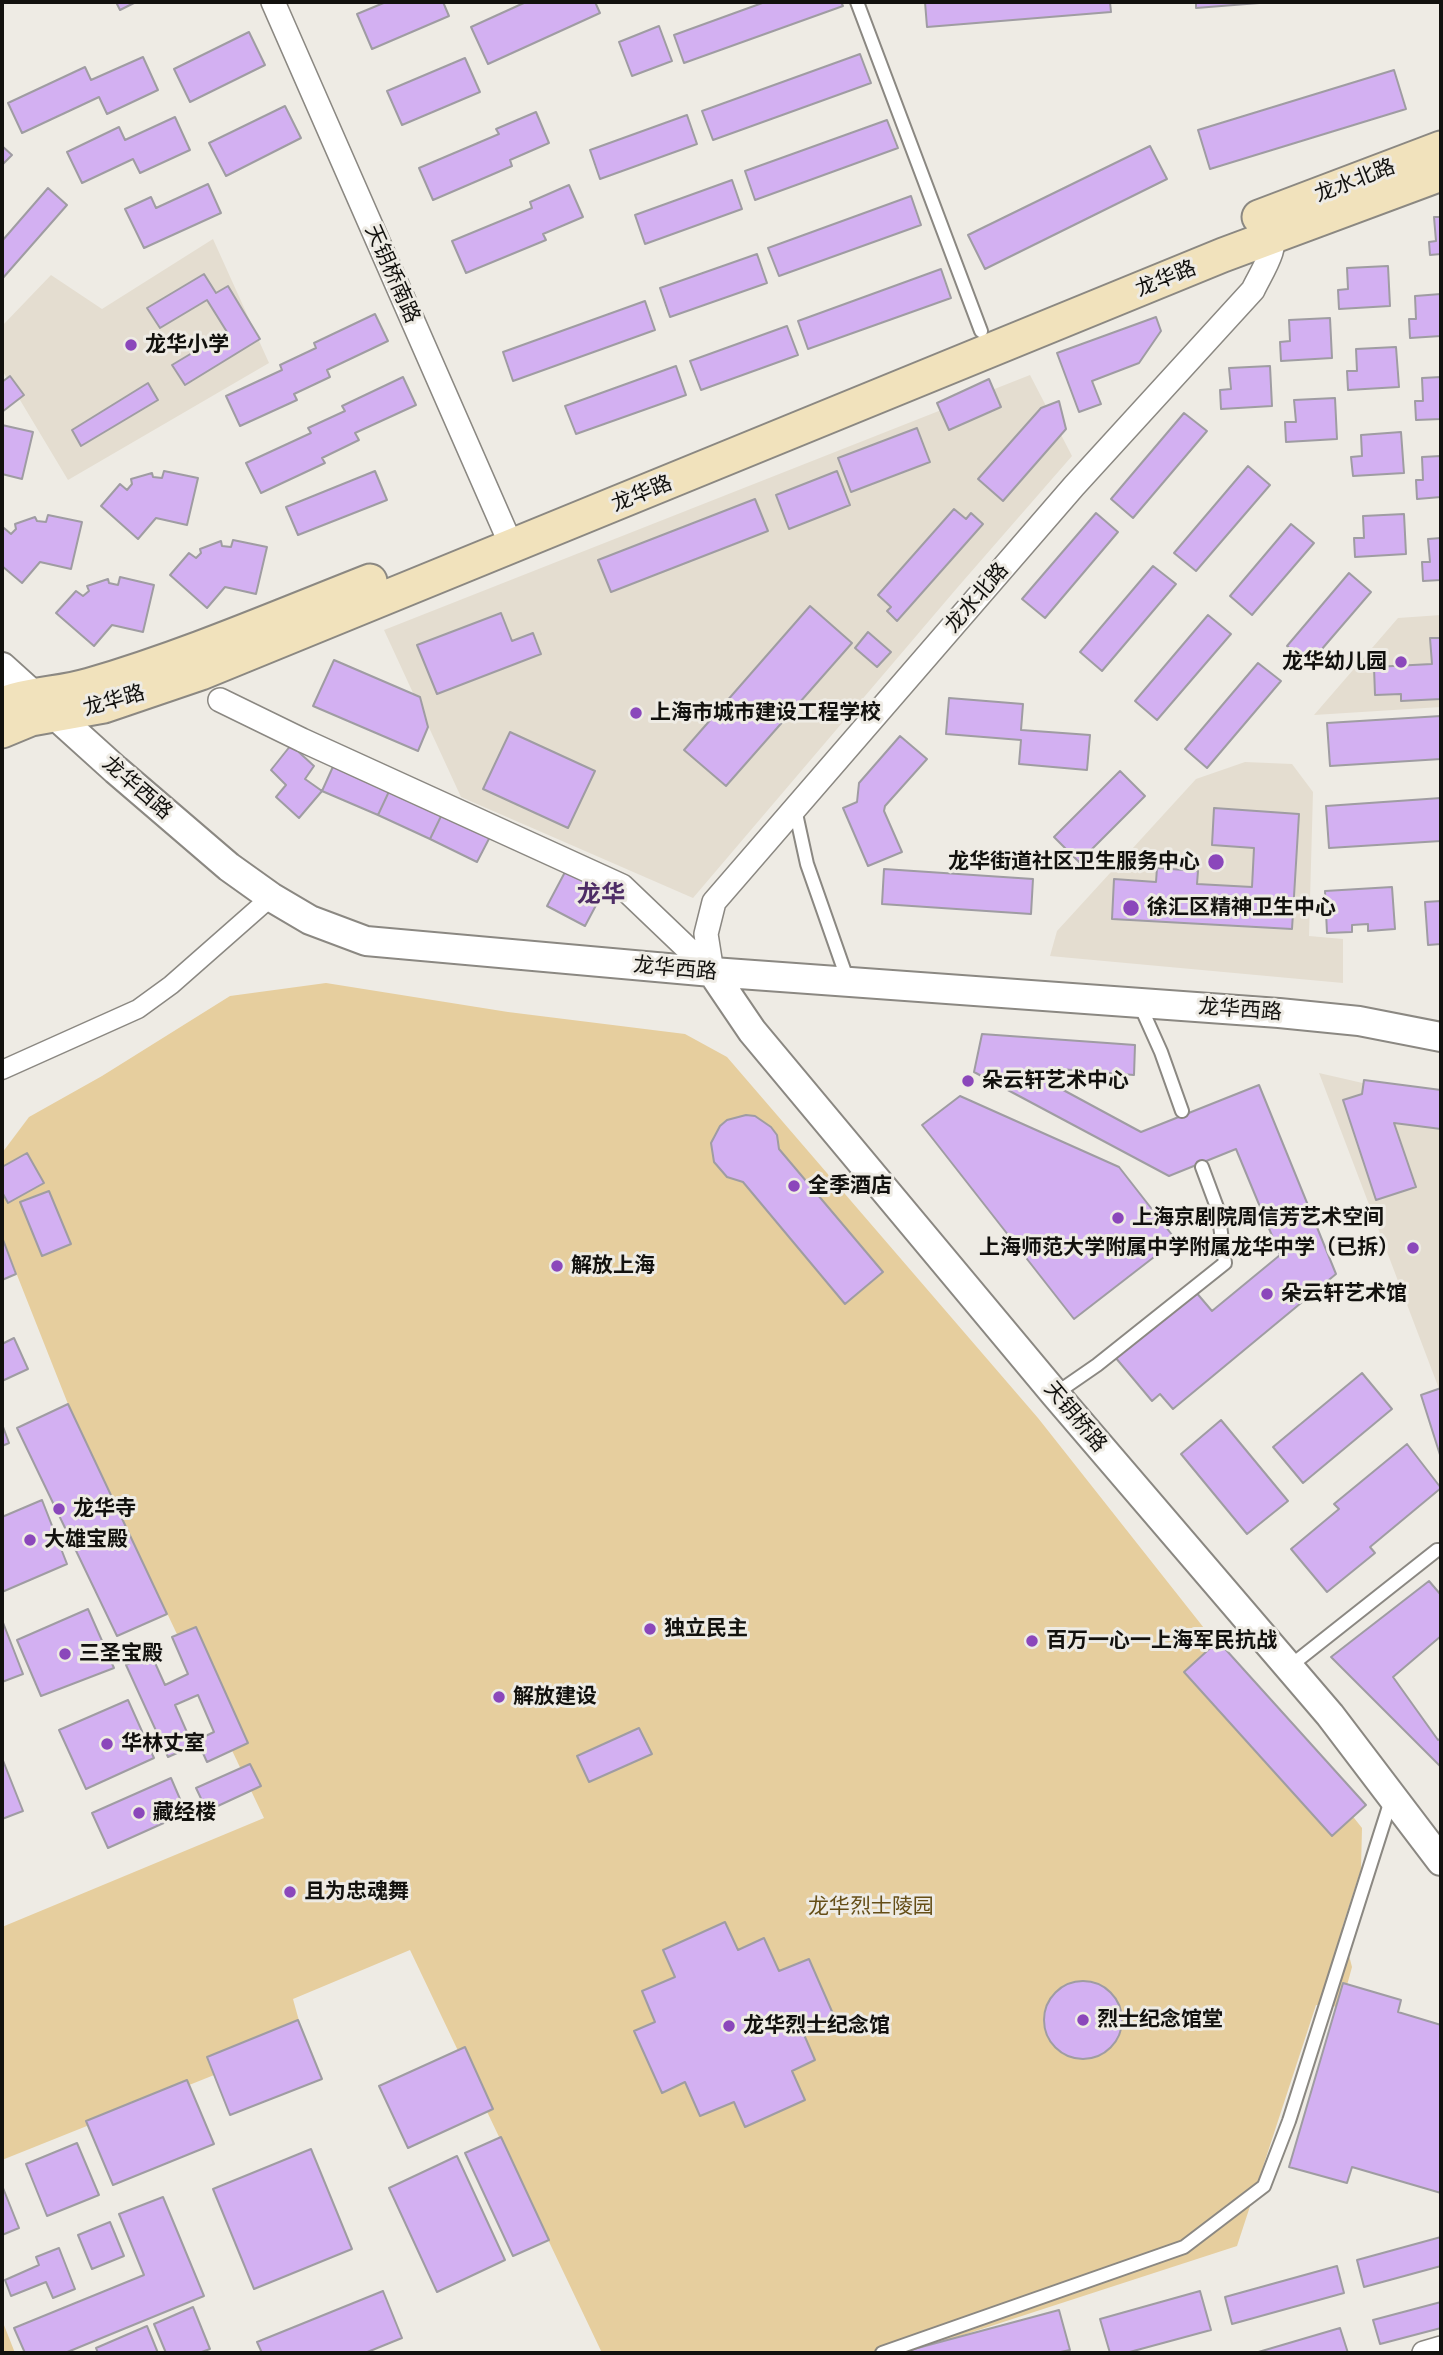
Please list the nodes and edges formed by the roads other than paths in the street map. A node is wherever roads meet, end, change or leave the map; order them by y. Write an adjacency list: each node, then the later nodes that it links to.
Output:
1 (273, 2): 8 (street, 天钥桥南路)
2 (857, 2): 7 (lane)
3 (1441, 148): 5 (main road, 龙水北路)
4 (1441, 174): 5 (main road, 龙水北路)
5 (1272, 225): 6 (main road, 龙水北路); 8 (main road, 龙华路); 13 (street, 龙水北路)
6 (1215, 234): 7 (main road, 龙华路)
7 (981, 331): 8 (main road, 龙华路)
8 (508, 537): 11 (main road, 龙华路)
9 (2, 667): 11 (street, 龙华西路)
10 (220, 700): 15 (street)
11 (29, 705): 12 (main road, 龙华路); 14 (street, 龙华西路)
12 (2, 731)
13 (795, 809): 15 (street, 龙水北路); 16 (lane)
14 (271, 897): 15 (street, 龙华西路); 19 (street)
15 (712, 972): 16 (street, 龙华西路); 22 (street, 天钥桥路)
16 (849, 982): 17 (street, 龙华西路)
17 (1139, 1003): 18 (street, 龙华西路); 20 (lane)
18 (1441, 1037)
19 (2, 1070)
20 (1182, 1111)
21 (1202, 1167): 22 (lane)
22 (1055, 1394): 24 (street, 天钥桥路)
23 (1440, 1552): 24 (lane)
24 (1289, 1667): 25 (street, 天钥桥路)
25 (1392, 1797): 26 (street, 天钥桥路); 28 (lane)
26 (1441, 1861)
27 (1441, 2348): 29 (street)
28 (882, 2353)
29 (1424, 2353)

